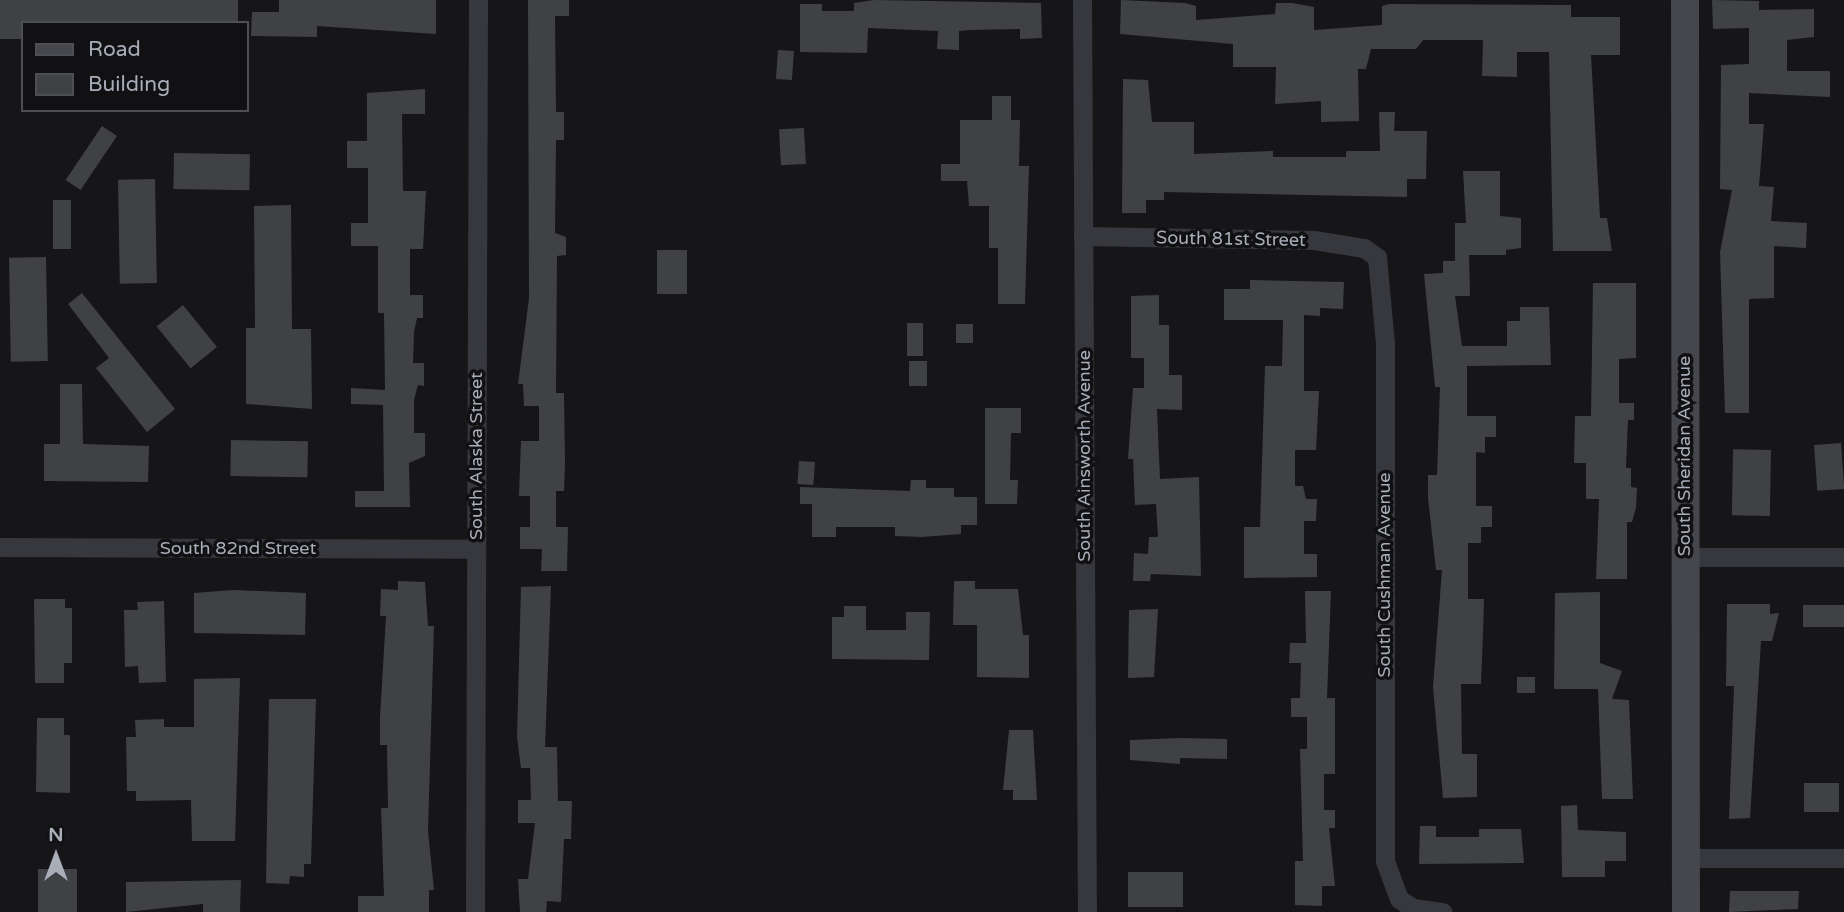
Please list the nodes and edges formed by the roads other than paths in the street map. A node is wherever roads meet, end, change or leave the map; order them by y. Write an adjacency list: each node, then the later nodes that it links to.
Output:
1 (478, 0): 7 (street, South Alaska Street)
2 (1082, 0): 4 (street, South Ainsworth Avenue)
3 (1685, 0): 8 (street, South Sheridan Avenue)
4 (1083, 236): 5 (street, South 81st Street); 13 (street, South Ainsworth Avenue)
5 (1375, 254): 14 (street, South Cushman Avenue)
6 (0, 547): 7 (street, South 82nd Street)
7 (475, 549): 12 (street, South Alaska Street)
8 (1684, 557): 9 (street); 10 (street, South Sheridan Avenue)
9 (1844, 557)
10 (1685, 858): 11 (street); 15 (street, South Sheridan Avenue)
11 (1844, 858)
12 (475, 912)
13 (1087, 912)
14 (1443, 912)
15 (1686, 912)

